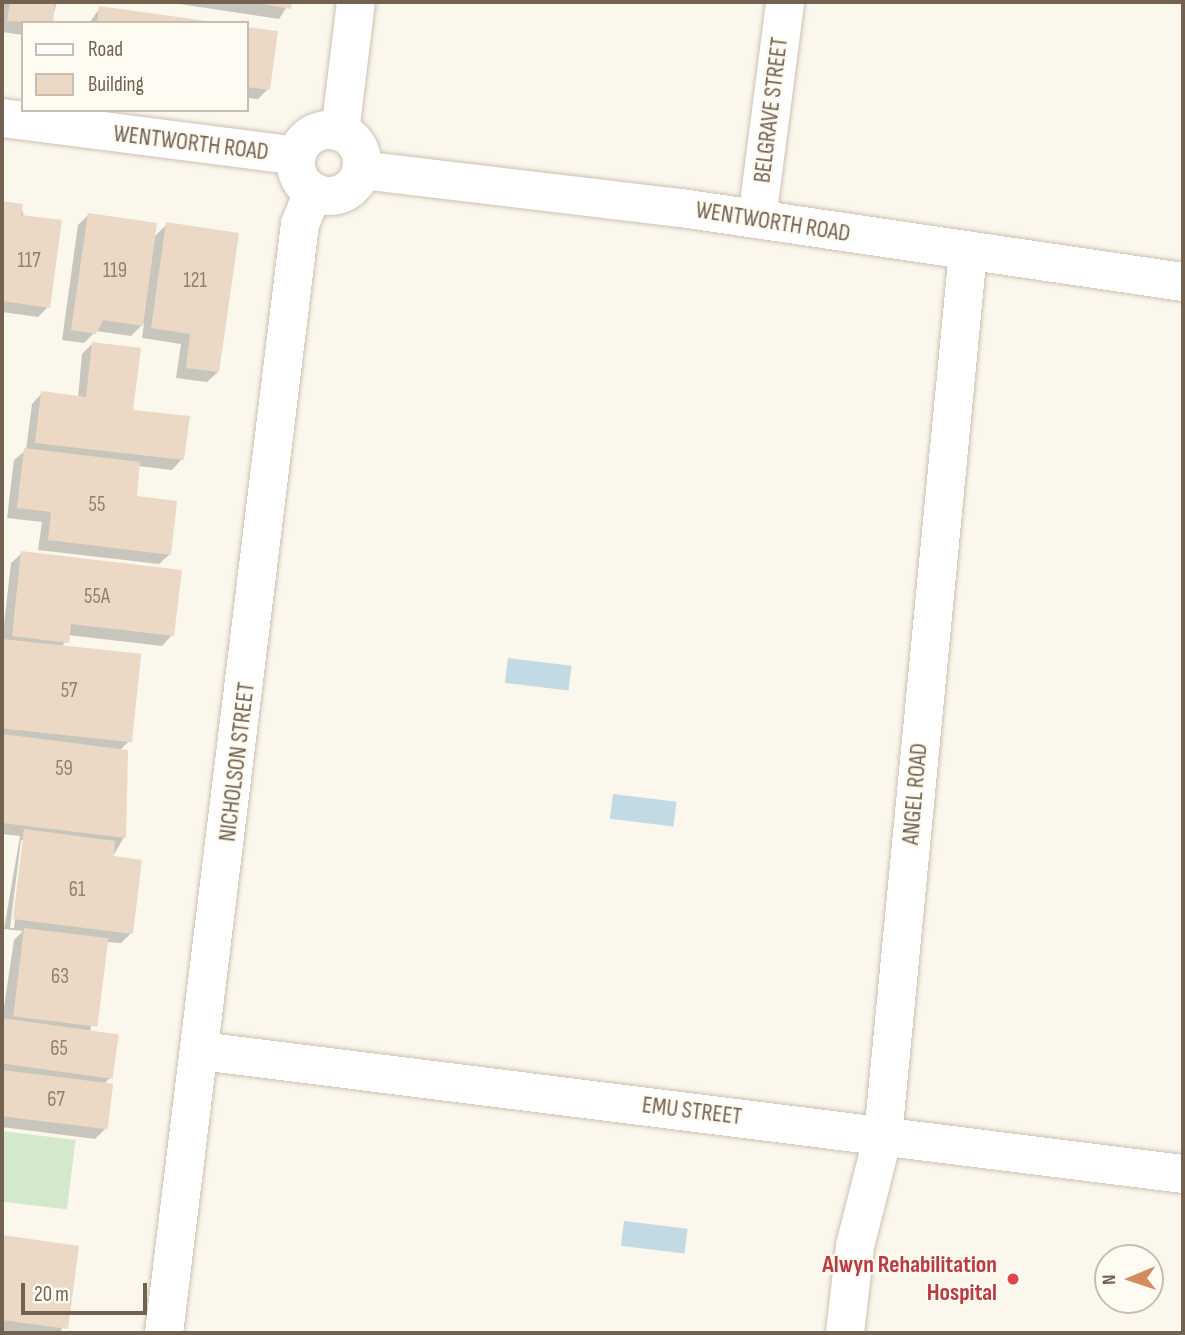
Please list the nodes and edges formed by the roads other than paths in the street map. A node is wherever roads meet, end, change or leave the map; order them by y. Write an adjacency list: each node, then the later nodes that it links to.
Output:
1 (356, 2): 4 (street)
2 (785, 2): 8 (street, BELGRAVE STREET)
3 (2, 118): 5 (street, WENTWORTH ROAD)
4 (340, 132): 5 (street); 6 (street)
5 (297, 156): 7 (street)
6 (361, 170): 7 (street); 8 (street, WENTWORTH ROAD)
7 (313, 192): 11 (street, NICHOLSON STREET)
8 (757, 219): 9 (street, WENTWORTH ROAD)
9 (968, 252): 10 (street, WENTWORTH ROAD); 12 (street, ANGEL ROAD)
10 (1183, 282)
11 (201, 1051): 12 (street, EMU STREET); 14 (street, NICHOLSON STREET)
12 (883, 1136): 13 (street, EMU STREET); 15 (street, ANGEL ROAD)
13 (1183, 1174)
14 (164, 1333)
15 (845, 1333)

